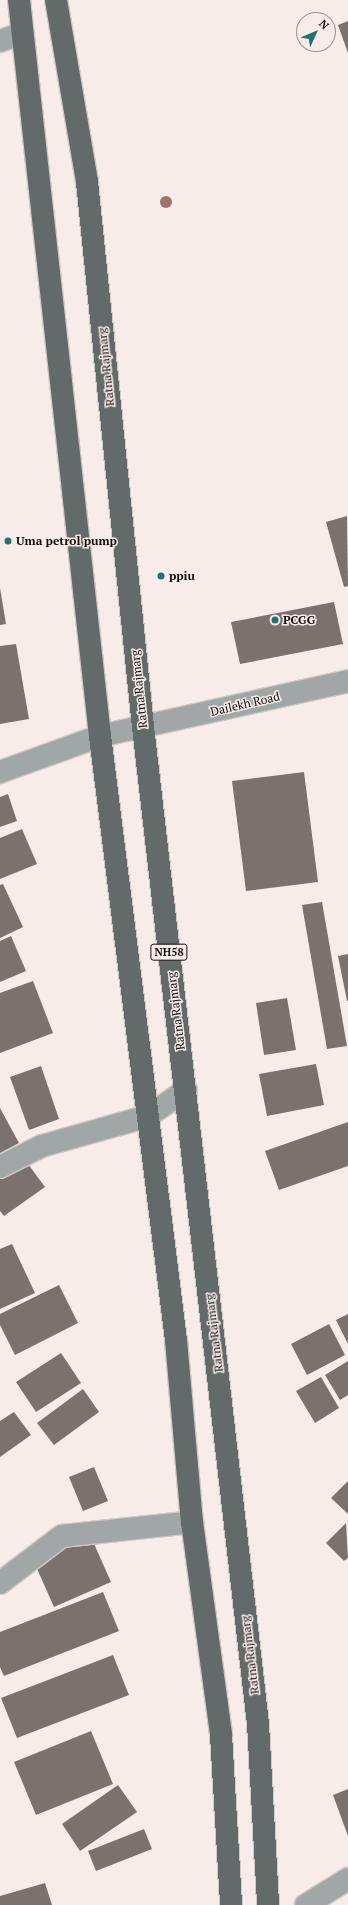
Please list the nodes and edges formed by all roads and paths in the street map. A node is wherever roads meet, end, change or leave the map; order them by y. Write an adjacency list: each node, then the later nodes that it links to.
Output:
1 (19, 0): 3 (main road)
2 (56, 0): 6 (main road, Ratna Rajmarg / NH58)
3 (22, 33): 4 (street); 7 (main road)
4 (0, 41)
5 (348, 682): 6 (street, Dailekh Road)
6 (142, 727): 7 (street, Dailekh Road); 9 (main road, Ratna Rajmarg / NH58)
7 (100, 736): 8 (street, Dailekh Road); 10 (main road)
8 (0, 772)
9 (186, 1090): 10 (street); 16 (main road, Ratna Rajmarg / NH58)
10 (148, 1116): 11 (street); 12 (main road)
11 (0, 1167)
12 (192, 1522): 13 (street); 15 (main road)
13 (0, 1583)
14 (348, 1879): 17 (street)
15 (231, 1905)
16 (268, 1905)
17 (306, 1905)

